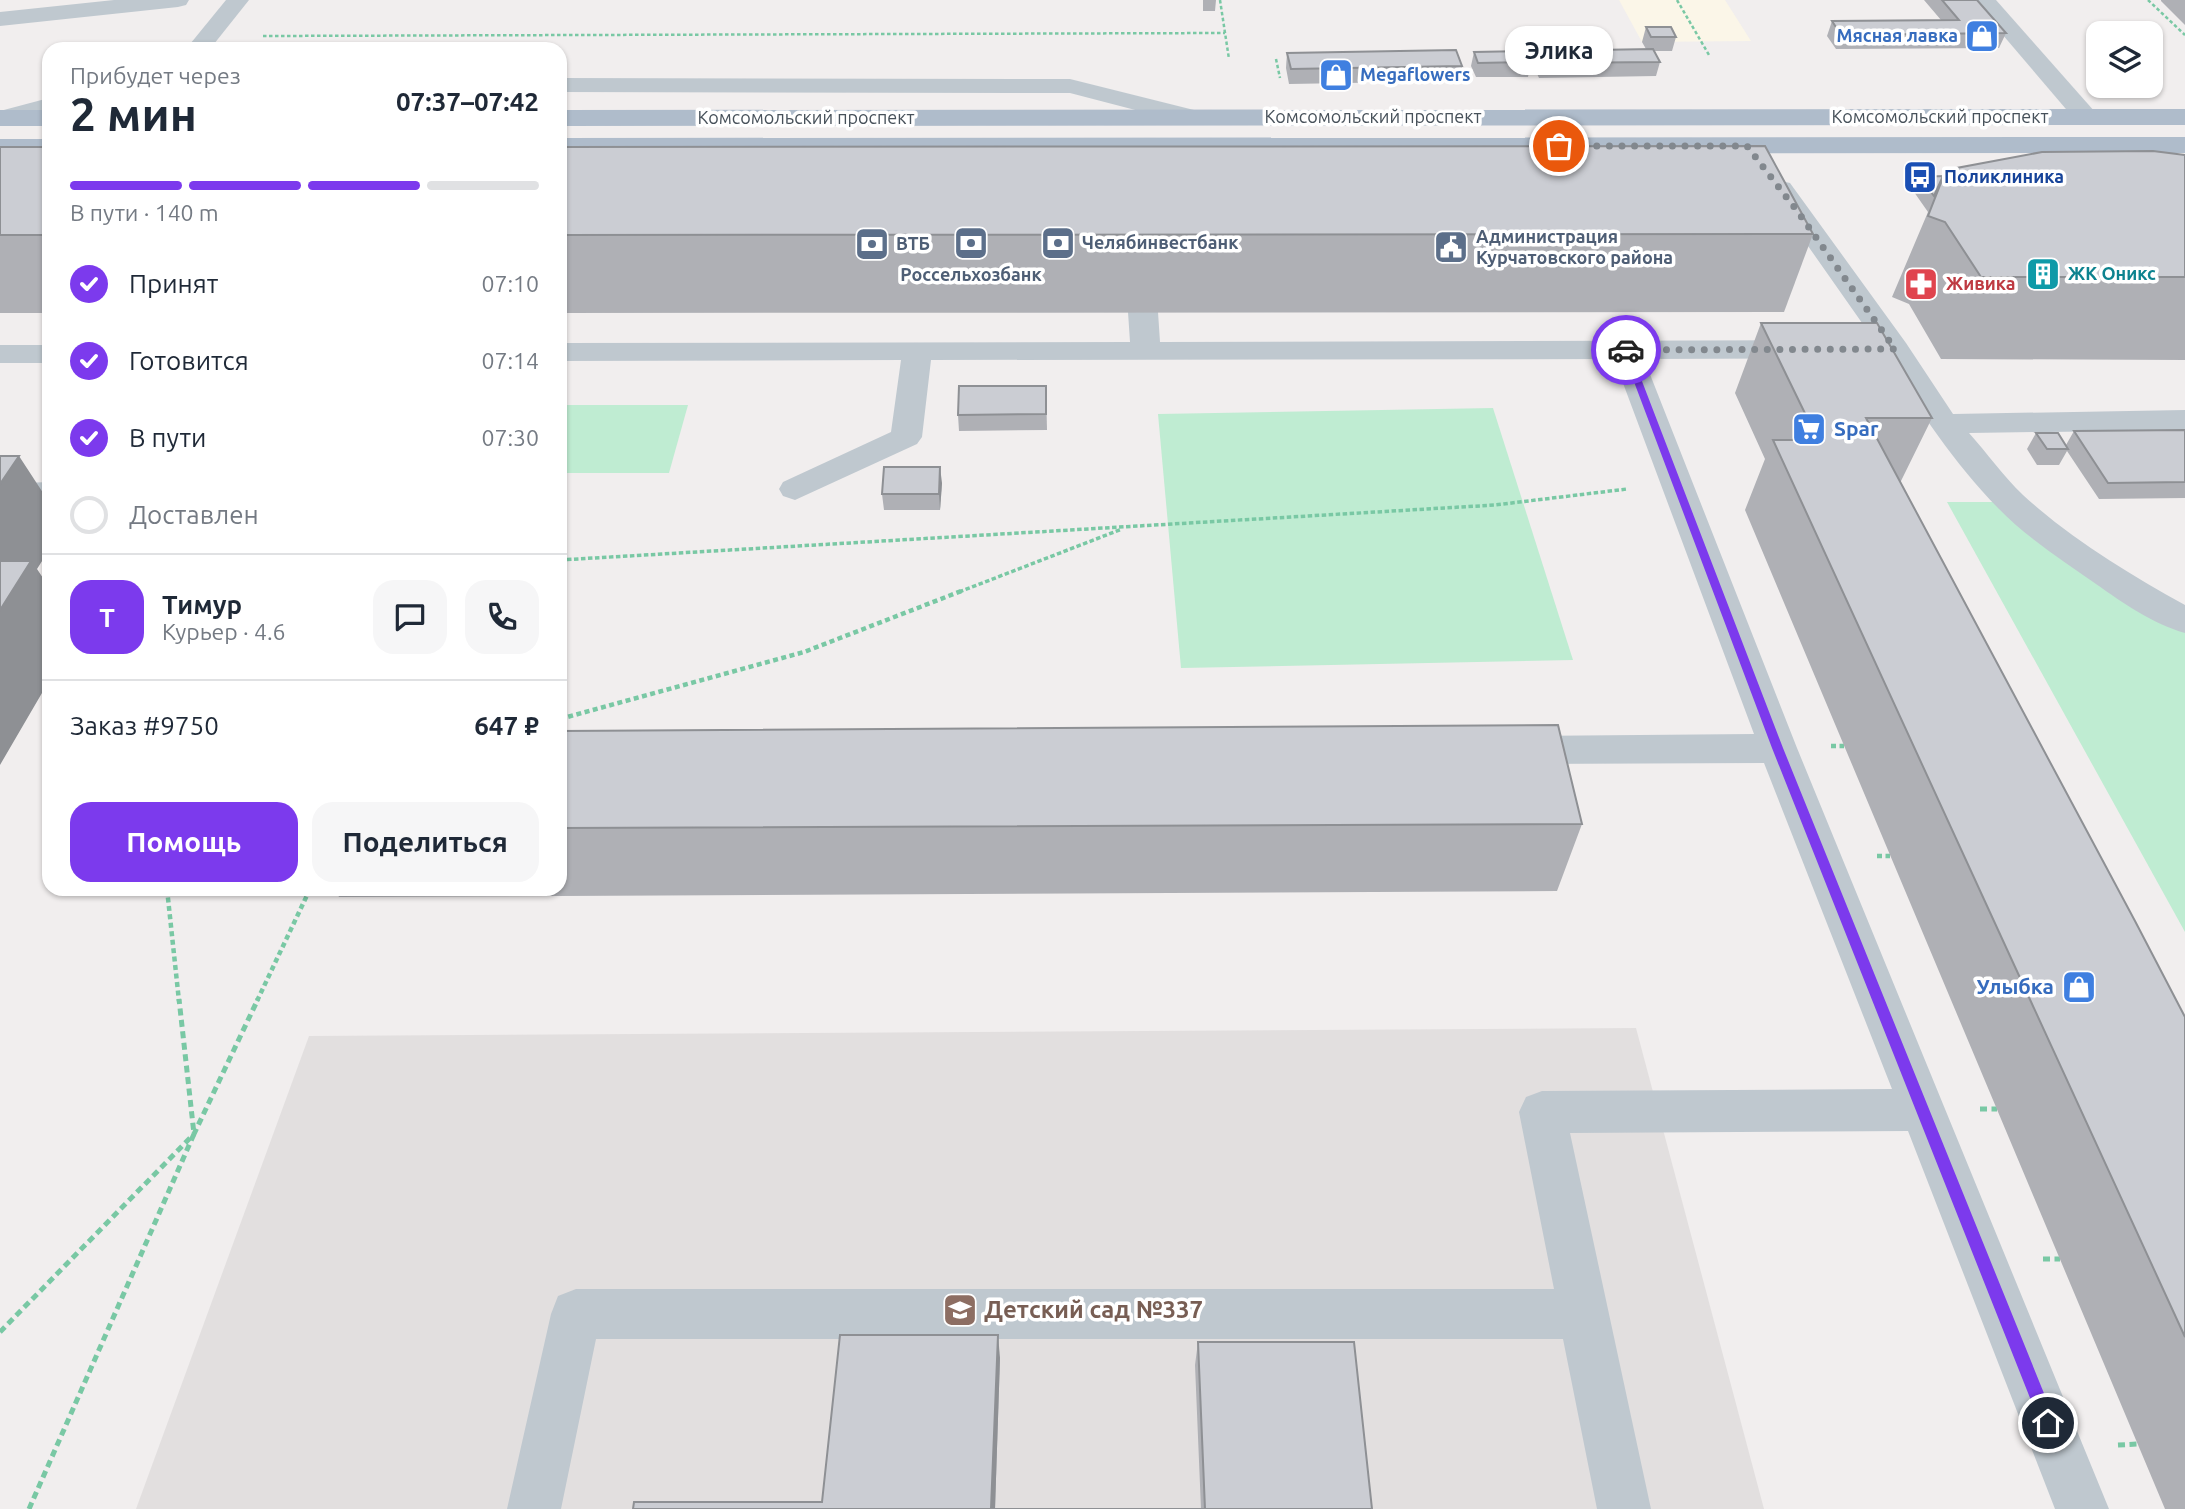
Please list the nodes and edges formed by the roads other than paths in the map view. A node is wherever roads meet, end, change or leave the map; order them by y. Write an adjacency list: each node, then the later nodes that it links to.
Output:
1 (178, 0): 4 (lane)
2 (238, 0): 5 (lane)
3 (1984, 0): 9 (lane)
4 (0, 19)
5 (205, 42)
6 (567, 85): 8 (lane)
7 (42, 107): 11 (lane)
8 (1193, 117): 9 (main road, Комсомольский проспект); 13 (main road, Комсомольский проспект)
9 (2086, 117): 10 (main road, Комсомольский проспект)
10 (2185, 117)
11 (1, 118): 12 (main road)
12 (42, 118)
13 (567, 118)
14 (2185, 145): 16 (main road, Комсомольский проспект)
15 (567, 146): 16 (main road, Комсомольский проспект)
16 (1747, 146): 20 (lane)
17 (0, 147): 18 (main road)
18 (42, 147)
19 (1143, 312): 22 (lane)
20 (1895, 349): 21 (lane); 28 (lane)
21 (1626, 350): 22 (lane); 33 (lane)
22 (1146, 351): 24 (lane)
23 (567, 352): 24 (lane)
24 (917, 352): 29 (lane)
25 (0, 354): 26 (lane)
26 (42, 354)
27 (2185, 420): 28 (lane)
28 (1944, 424): 32 (lane)
29 (795, 489)
30 (42, 494): 31 (lane)
31 (0, 495)
32 (2185, 621)
33 (1778, 748): 34 (lane); 35 (lane)
34 (1470, 750)
35 (1922, 1110): 36 (lane); 39 (lane)
36 (1583, 1314): 37 (lane); 38 (lane)
37 (534, 1509)
38 (1624, 1509)
39 (2082, 1509)

